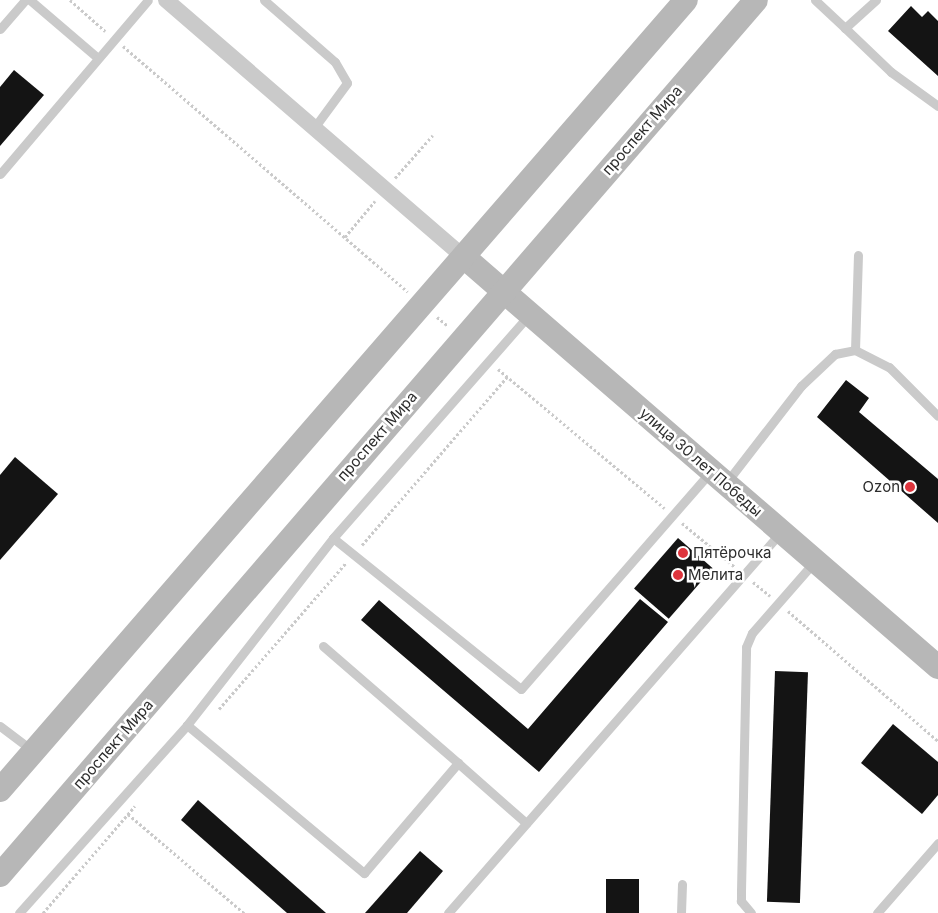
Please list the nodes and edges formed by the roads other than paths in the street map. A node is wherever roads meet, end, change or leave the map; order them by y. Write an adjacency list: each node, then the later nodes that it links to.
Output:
1 (25, 0): 11 (lane)
2 (30, 0): 12 (lane)
3 (148, 0): 12 (lane)
4 (166, 0): 14 (street)
5 (264, 0): 14 (lane)
6 (686, 0): 17 (street)
7 (756, 0): 18 (street, проспект Мира)
8 (815, 0): 10 (lane)
9 (876, 0): 10 (lane)
10 (844, 28): 13 (lane)
11 (0, 29)
12 (98, 58): 15 (lane)
13 (938, 106)
14 (314, 128): 17 (street)
15 (0, 174)
16 (858, 255): 20 (lane)
17 (464, 257): 18 (street, улица 30 лет Победы); 30 (street)
18 (502, 290): 19 (street, улица 30 лет Победы); 35 (street, проспект Мира)
19 (530, 314): 22 (street, улица 30 лет Победы); 24 (lane)
20 (856, 350): 21 (lane); 22 (lane)
21 (938, 416)
22 (718, 477): 23 (street, улица 30 лет Победы); 24 (lane)
23 (781, 532): 25 (street, улица 30 лет Победы); 33 (lane)
24 (333, 538): 28 (lane)
25 (815, 561): 27 (street, улица 30 лет Победы); 40 (lane)
26 (323, 646): 31 (lane)
27 (938, 667)
28 (187, 725): 31 (lane); 37 (lane)
29 (0, 726): 30 (lane)
30 (33, 751): 32 (street)
31 (458, 763): 33 (lane)
32 (0, 790)
33 (526, 823): 38 (lane)
34 (938, 843): 41 (lane)
35 (0, 875)
36 (682, 884): 39 (lane)
37 (19, 913)
38 (448, 913)
39 (681, 913)
40 (751, 913)
41 (876, 913)

